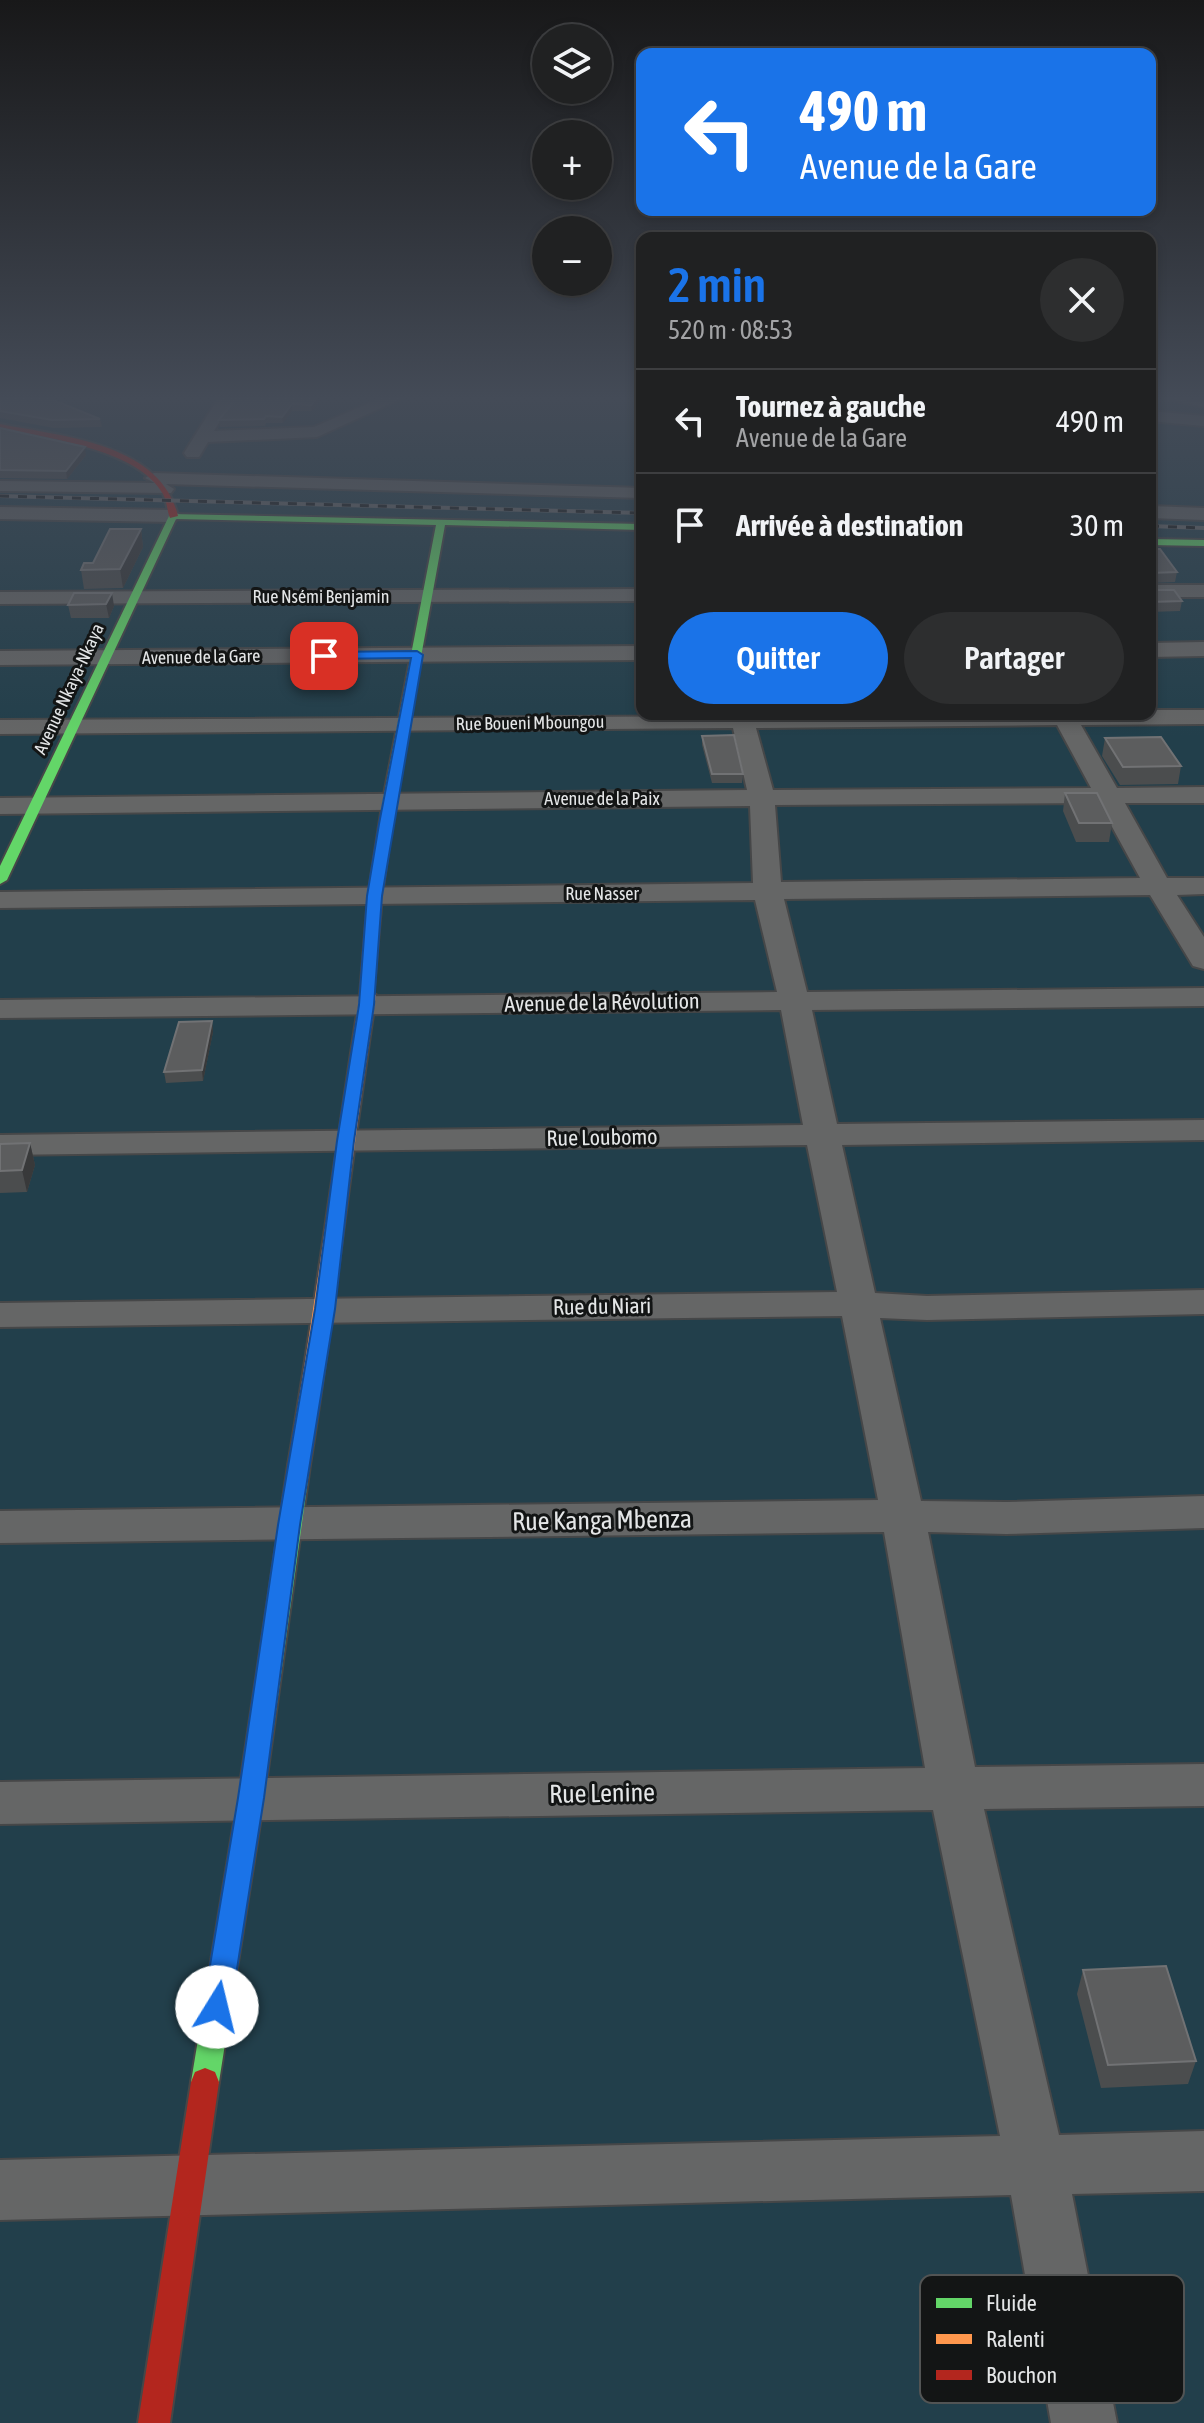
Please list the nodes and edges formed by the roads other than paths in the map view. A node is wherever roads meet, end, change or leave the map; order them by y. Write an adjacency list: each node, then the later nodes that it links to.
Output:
1 (173, 510): 5 (street)
2 (1156, 512): 4 (street)
3 (0, 513): 5 (street)
4 (1204, 514)
5 (173, 516): 6 (street); 15 (street, Avenue Nkaya-Nkaya)
6 (441, 521): 7 (street); 13 (street)
7 (636, 527)
8 (1156, 542): 9 (street)
9 (1204, 543)
10 (1156, 591): 11 (street)
11 (1204, 591)
12 (636, 595): 13 (street, Rue Nsémi Benjamin)
13 (428, 596): 15 (street, Rue Nsémi Benjamin); 19 (street)
14 (0, 598): 15 (street, Rue Nsémi Benjamin)
15 (134, 598): 21 (street, Avenue Nkaya-Nkaya)
16 (1204, 649): 17 (street)
17 (1156, 650)
18 (636, 653): 19 (street, Avenue de la Gare)
19 (417, 655): 21 (street, Avenue de la Gare); 27 (street)
20 (0, 658): 21 (street, Avenue de la Gare)
21 (106, 658): 28 (street, Avenue Nkaya-Nkaya)
22 (1156, 717): 23 (street, Rue Boueni Mboungou)
23 (1204, 717)
24 (636, 720): 27 (street, Rue Boueni Mboungou)
25 (742, 720): 32 (street)
26 (1066, 720): 30 (street)
27 (405, 724): 28 (street, Rue Boueni Mboungou); 33 (street)
28 (73, 726): 29 (street, Rue Boueni Mboungou); 35 (street, Avenue Nkaya-Nkaya)
29 (0, 727)
30 (1107, 795): 31 (street, Avenue de la Paix); 32 (street, Avenue de la Paix); 37 (street)
31 (1204, 795)
32 (762, 798): 33 (street, Avenue de la Paix); 39 (street)
33 (389, 800): 35 (street, Avenue de la Paix); 40 (street)
34 (0, 806): 35 (street, Avenue de la Paix)
35 (36, 806): 36 (street, Avenue Nkaya-Nkaya)
36 (0, 880)
37 (1158, 886): 38 (street, Rue Nasser); 39 (street, Rue Nasser); 42 (street)
38 (1204, 886)
39 (768, 893): 40 (street, Rue Nasser); 44 (street)
40 (375, 896): 41 (street, Rue Nasser); 45 (street)
41 (0, 900)
42 (1204, 960)
43 (1204, 997): 44 (street, Avenue de la Révolution)
44 (794, 1000): 45 (street, Avenue de la Révolution); 48 (street)
45 (367, 1005): 46 (street, Avenue de la Révolution); 49 (street)
46 (0, 1009)
47 (1204, 1130): 48 (street, Rue Loubomo)
48 (822, 1134): 49 (street, Rue Loubomo); 52 (street)
49 (345, 1141): 50 (street, Rue Loubomo); 53 (street)
50 (0, 1145)
51 (1204, 1302): 52 (street, Rue du Niari)
52 (859, 1304): 53 (street, Rue du Niari); 56 (street)
53 (325, 1309): 54 (street, Rue du Niari); 57 (street)
54 (0, 1315)
55 (1204, 1512): 56 (street, Rue Kanga Mbenza)
56 (903, 1516): 57 (street, Rue Kanga Mbenza); 60 (street)
57 (289, 1525): 58 (street, Rue Kanga Mbenza); 61 (street)
58 (0, 1527)
59 (1204, 1785): 60 (street, Rue Lenine)
60 (954, 1789): 61 (street, Rue Lenine); 64 (street)
61 (251, 1798): 62 (street, Rue Lenine); 65 (street)
62 (0, 1803)
63 (1204, 2161): 64 (street)
64 (1036, 2165): 65 (street); 67 (street)
65 (188, 2186): 66 (street); 69 (street)
66 (0, 2190)
67 (1056, 2275)
68 (1080, 2403): 70 (street)
69 (154, 2423)
70 (1084, 2423)

